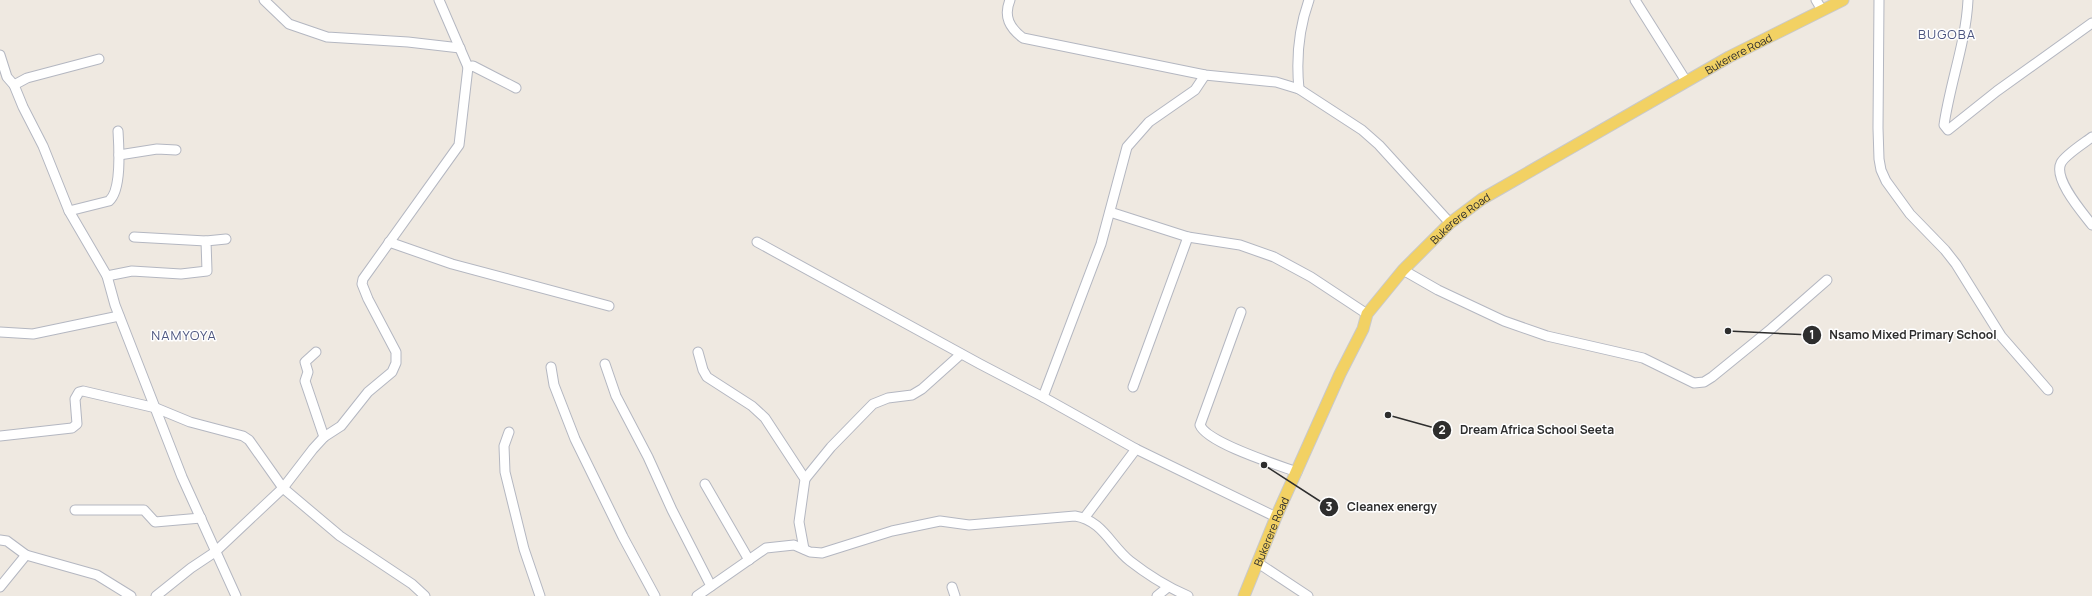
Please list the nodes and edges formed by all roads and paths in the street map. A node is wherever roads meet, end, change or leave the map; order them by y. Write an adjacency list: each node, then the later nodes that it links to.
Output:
1 (264, 0): 12 (street)
2 (439, 0): 12 (street)
3 (1010, 0): 16 (street)
4 (1309, 0): 20 (street)
5 (1635, 0): 17 (street)
6 (1816, 0): 10 (street)
7 (1843, 0): 10 (main road, Bukerere Road)
8 (1879, 0): 49 (street)
9 (1968, 0): 11 (street)
10 (1822, 10): 17 (main road, Bukerere Road)
11 (2092, 24)
12 (460, 48): 15 (street)
13 (0, 55): 18 (street)
14 (99, 60): 18 (street)
15 (468, 67): 19 (street); 33 (street)
16 (1205, 75): 20 (street); 26 (street)
17 (1686, 81): 27 (main road, Bukerere Road)
18 (14, 84): 25 (street)
19 (516, 88)
20 (1299, 89): 27 (street)
21 (118, 131): 24 (street)
22 (2092, 137): 28 (street)
23 (176, 150): 24 (street)
24 (119, 155): 25 (street)
25 (68, 211): 36 (street)
26 (1110, 212): 30 (street); 50 (street)
27 (1450, 223): 35 (main road, Bukerere Road)
28 (2092, 225)
29 (134, 237): 32 (street)
30 (1188, 237): 40 (street); 48 (street)
31 (226, 239): 32 (street)
32 (206, 241): 36 (street)
33 (389, 242): 38 (street); 54 (street)
34 (757, 242): 45 (street)
35 (1403, 270): 37 (street); 40 (main road, Bukerere Road)
36 (107, 276): 41 (street)
37 (1827, 280)
38 (609, 306)
39 (1241, 312): 56 (street)
40 (1366, 314): 56 (main road, Bukerere Road)
41 (119, 316): 42 (street); 51 (street)
42 (0, 332)
43 (316, 352): 54 (street)
44 (698, 352): 57 (street)
45 (961, 354): 50 (street); 57 (street)
46 (605, 364): 70 (street)
47 (551, 367): 79 (street)
48 (1132, 387)
49 (2048, 390)
50 (1043, 397): 55 (street)
51 (156, 408): 53 (street); 59 (street); 62 (street)
52 (509, 432): 78 (street)
53 (0, 436)
54 (324, 437): 59 (street)
55 (1136, 449): 61 (street); 63 (street)
56 (1297, 472): 61 (main road, Bukerere Road)
57 (805, 479): 65 (street)
58 (705, 484): 68 (street)
59 (283, 488): 66 (street); 77 (street)
60 (75, 510): 62 (street)
61 (1276, 517): 69 (main road, Bukerere Road)
62 (201, 518): 66 (street)
63 (1085, 518): 65 (street); 73 (street)
64 (0, 540): 67 (street)
65 (804, 549): 68 (street)
66 (215, 552): 75 (street); 76 (street)
67 (26, 555): 71 (street); 74 (street)
68 (749, 560): 70 (street)
69 (1258, 563): 84 (main road, Bukerere Road); 85 (street)
70 (711, 586): 80 (street)
71 (0, 587)
72 (952, 587): 81 (street)
73 (1168, 587): 82 (street); 83 (street)
74 (131, 596)
75 (156, 596)
76 (236, 596)
77 (425, 596)
78 (540, 596)
79 (655, 596)
80 (697, 596)
81 (955, 596)
82 (1157, 596)
83 (1188, 596)
84 (1244, 596)
85 (1308, 596)

